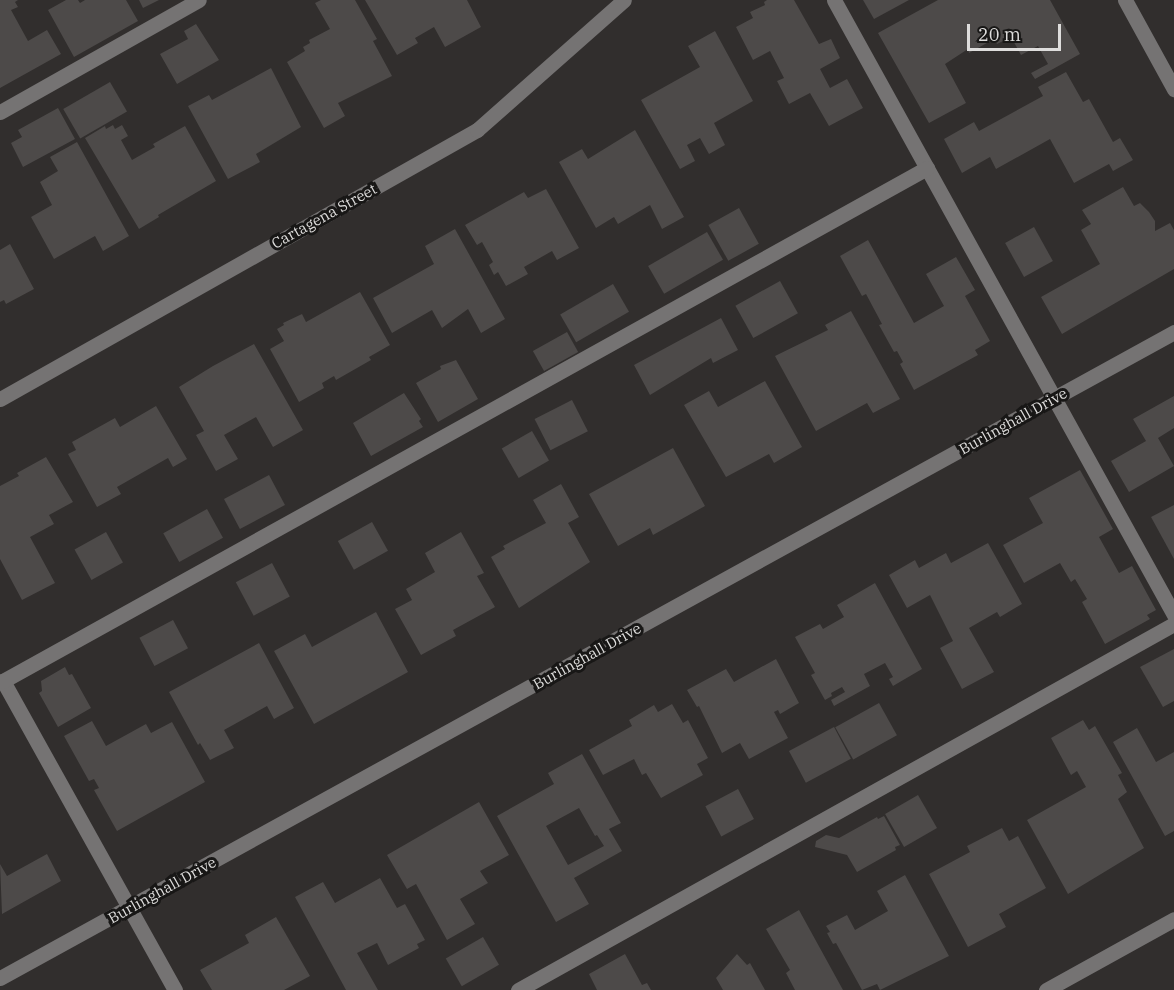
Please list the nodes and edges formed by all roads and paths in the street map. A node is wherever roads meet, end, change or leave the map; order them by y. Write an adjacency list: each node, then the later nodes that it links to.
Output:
1 (200, 0): 6 (street)
2 (624, 0): 10 (street, Cartagena Street)
3 (834, 0): 7 (street)
4 (1125, 0): 5 (street)
5 (1174, 89)
6 (0, 112)
7 (927, 168): 9 (street); 13 (street)
8 (1174, 332): 9 (street, Burlinghall Drive)
9 (1054, 398): 11 (street); 13 (street, Burlinghall Drive)
10 (0, 399)
11 (1174, 615)
12 (1174, 624): 17 (street)
13 (129, 908): 15 (street, Burlinghall Drive); 16 (street)
14 (1174, 919): 18 (street)
15 (0, 978)
16 (175, 990)
17 (518, 990)
18 (1046, 990)

